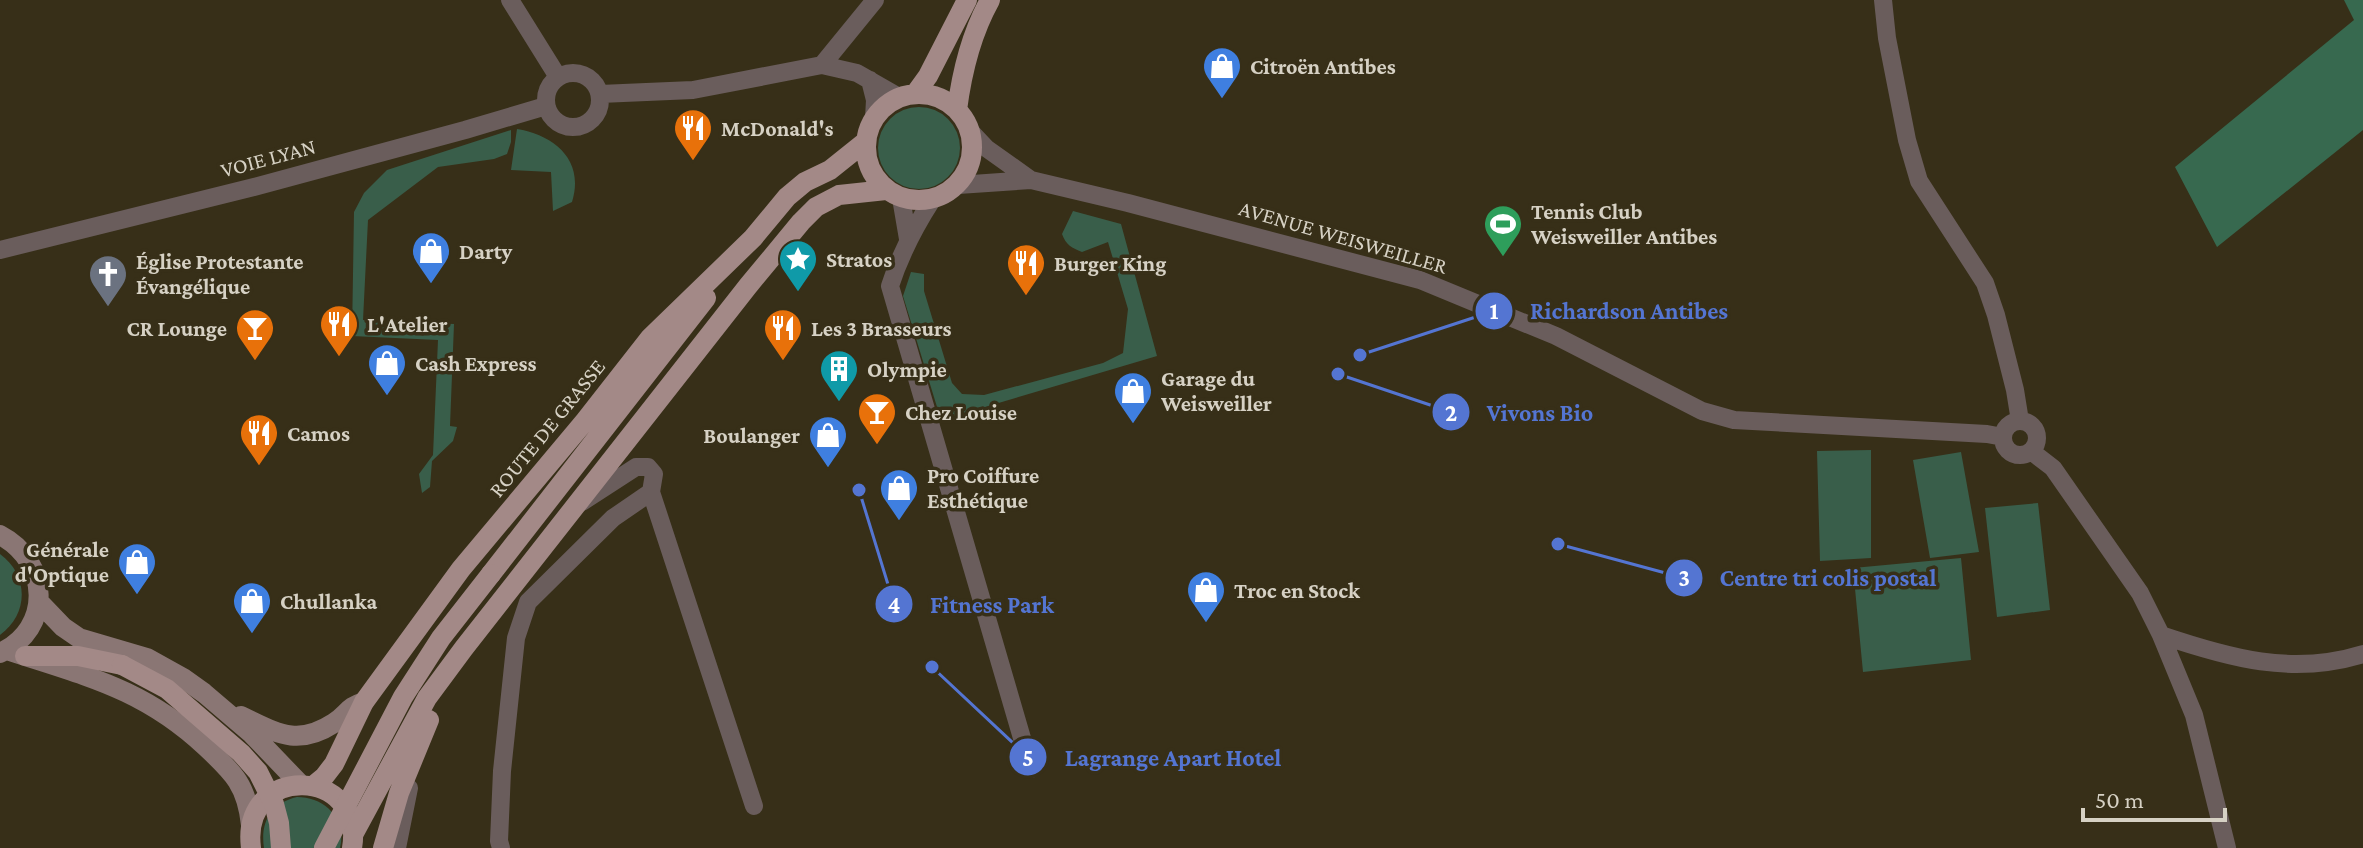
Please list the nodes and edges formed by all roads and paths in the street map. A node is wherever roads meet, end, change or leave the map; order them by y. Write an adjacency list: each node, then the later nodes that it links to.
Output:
1 (510, 0): 7 (street)
2 (875, 0): 6 (street)
3 (967, 0): 10 (main road)
4 (990, 0): 12 (main road)
5 (1883, 0): 23 (street)
6 (822, 65): 8 (street); 9 (street)
7 (558, 77): 9 (street); 11 (street)
8 (870, 80): 10 (street); 13 (street)
9 (600, 94): 11 (street)
10 (907, 95): 12 (main road); 13 (main road)
11 (546, 106): 22 (street, VOIE LYAN)
12 (957, 110): 14 (main road)
13 (874, 118): 15 (main road)
14 (970, 131): 16 (street, AVENUE WEISWEILLER); 17 (main road)
15 (865, 142): 18 (main road); 20 (main road, ROUTE DE GRASSE)
16 (1031, 180): 17 (street, AVENUE WEISWEILLER); 24 (street, AVENUE WEISWEILLER)
17 (958, 185): 19 (main road)
18 (893, 194): 19 (main road); 21 (street); 27 (main road)
19 (932, 200): 21 (street)
20 (753, 238): 34 (main road, ROUTE DE GRASSE); 43 (main road, bridge)
21 (908, 239): 37 (street)
22 (0, 250)
23 (2020, 421): 24 (street); 25 (street)
24 (2003, 437): 25 (street)
25 (2031, 451): 30 (street)
26 (652, 483): 27 (street); 39 (street); 46 (street)
27 (576, 505): 31 (main road)
28 (1, 535): 29 (street)
29 (39, 602): 32 (street); 35 (street)
30 (2161, 635): 33 (street); 47 (street)
31 (464, 648): 36 (main road); 41 (main road)
32 (11, 653): 40 (street); 42 (main road, bridge)
33 (2363, 654)
34 (364, 702): 35 (street); 38 (main road, ROUTE DE GRASSE)
35 (223, 708): 38 (street)
36 (414, 755): 44 (main road); 45 (street)
37 (1031, 769)
38 (307, 785): 40 (main road); 41 (main road)
39 (754, 806)
40 (248, 840)
41 (353, 840)
42 (281, 848)
43 (324, 848)
44 (383, 848)
45 (397, 848)
46 (501, 848)
47 (2227, 848)

